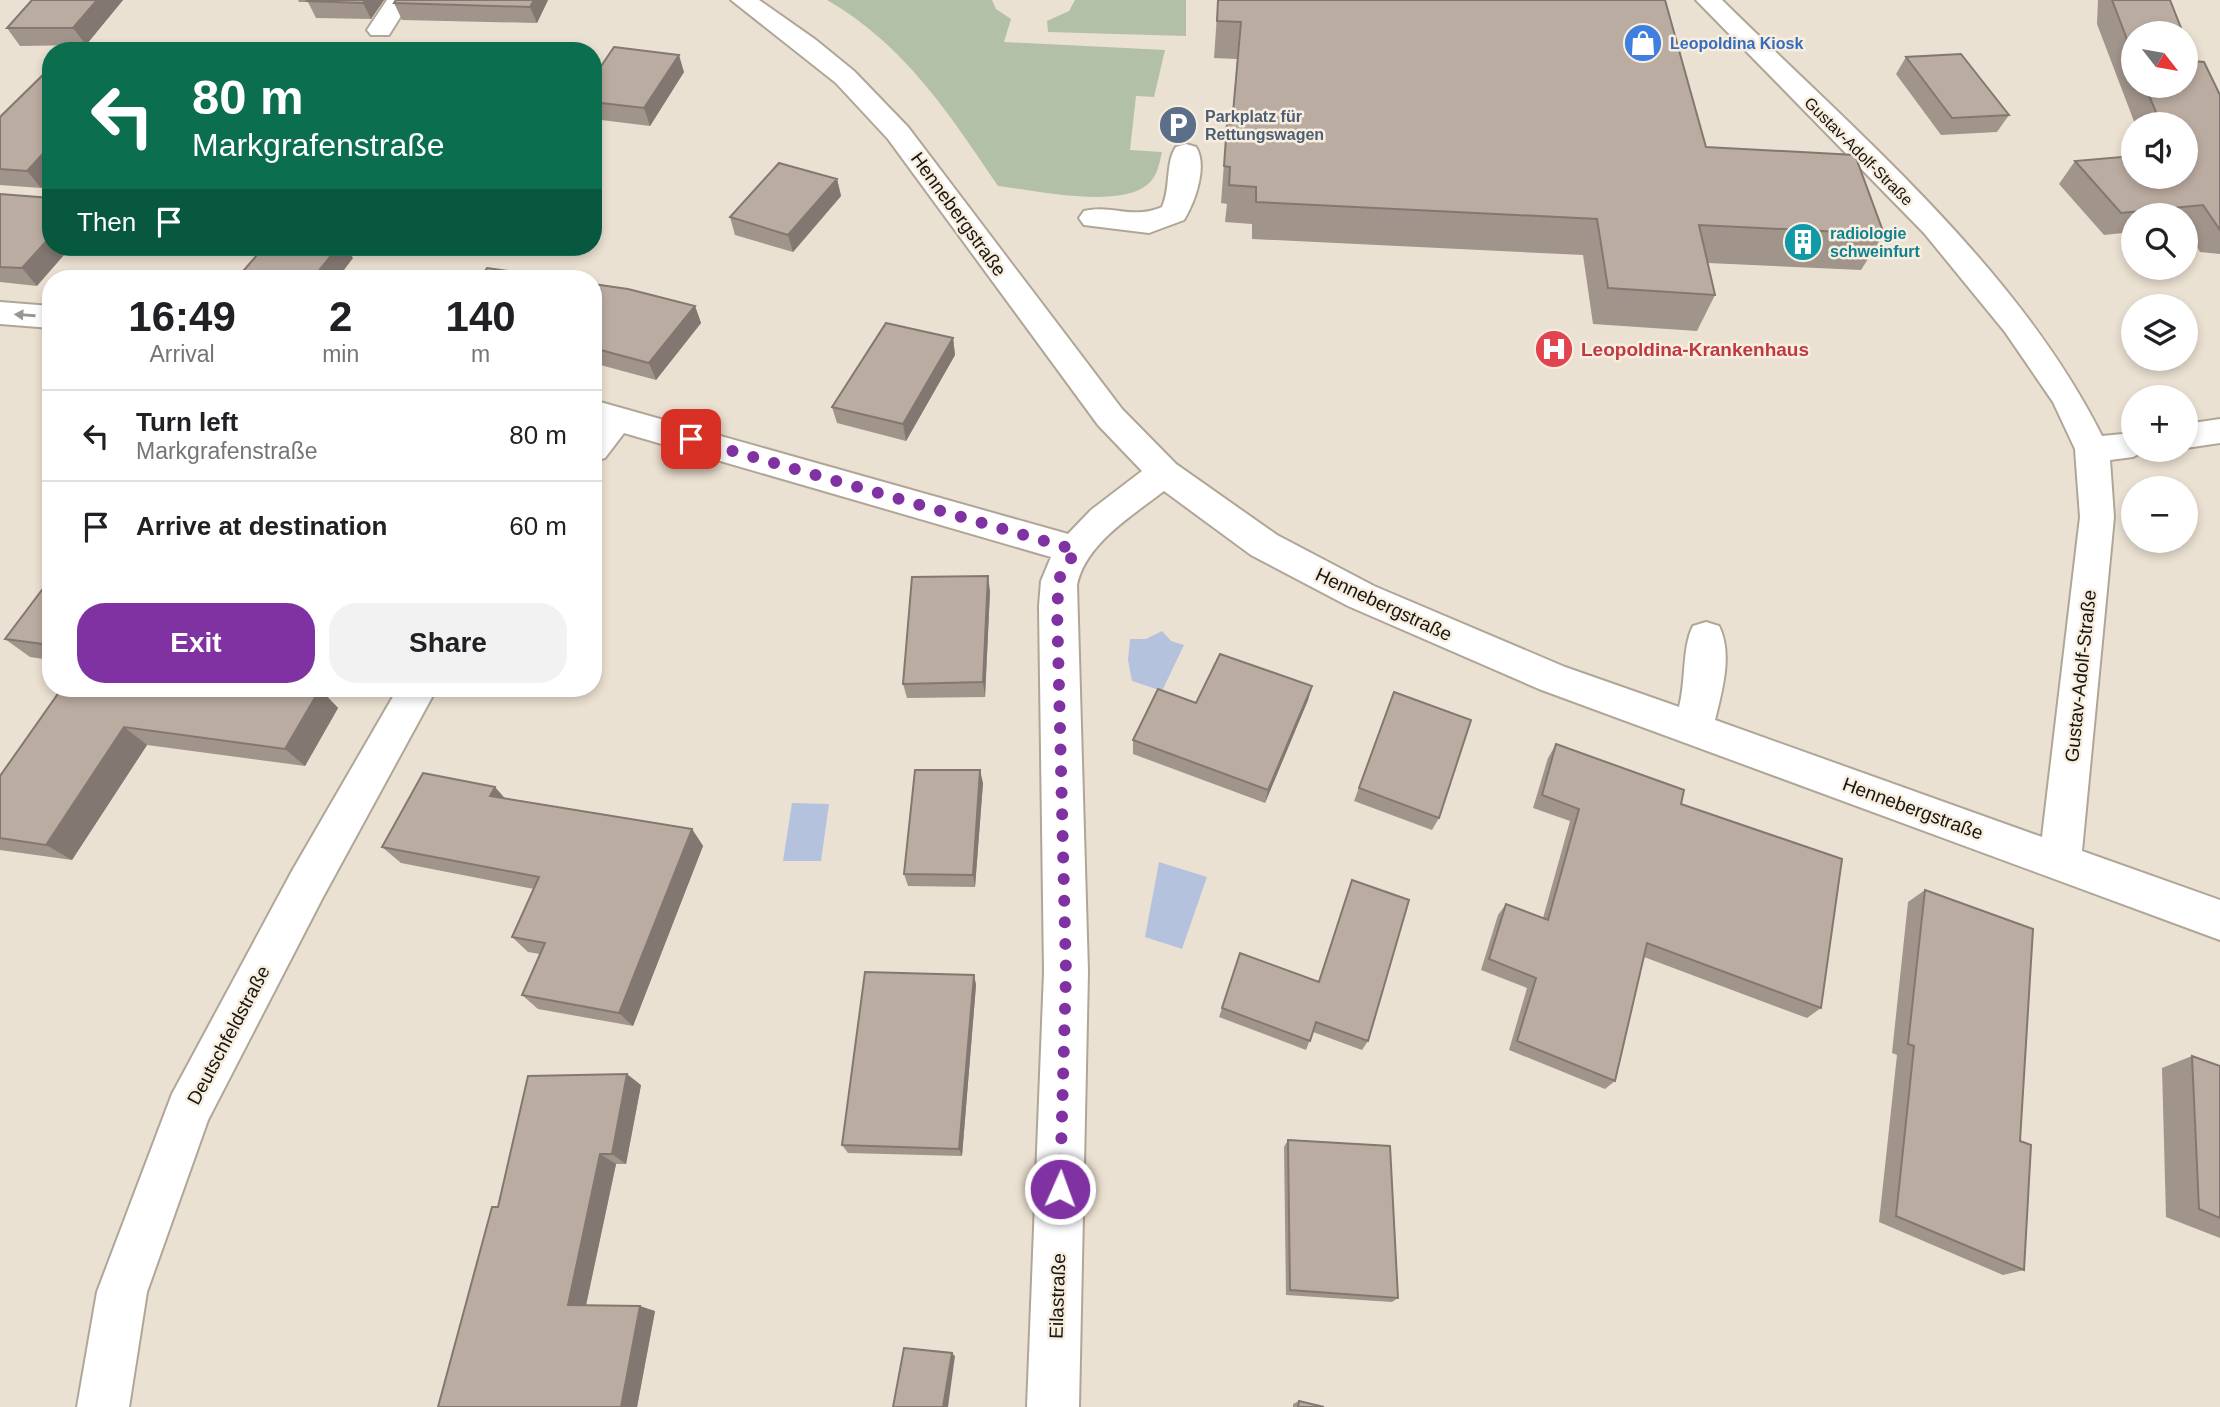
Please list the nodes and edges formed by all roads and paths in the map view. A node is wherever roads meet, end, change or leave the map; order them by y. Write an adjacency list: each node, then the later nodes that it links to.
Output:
1 (400, 0): 4 (street)
2 (743, 0): 14 (street, Hennebergstraße)
3 (1708, 0): 13 (street, Gustav-Adolf-Straße)
4 (380, 30)
5 (1186, 153): 6 (street)
6 (1094, 218)
7 (0, 313): 8 (street, one-way to 7)
8 (42, 316)
9 (605, 415): 15 (street)
10 (2220, 430): 11 (street)
11 (2198, 434)
12 (2121, 446): 13 (street)
13 (2092, 449): 19 (street, Gustav-Adolf-Straße)
14 (1164, 473): 15 (street, Eilastraße); 18 (street, Hennebergstraße)
15 (1076, 550): 22 (street, Eilastraße)
16 (1706, 637): 18 (street)
17 (413, 697): 21 (street, Deutschfeldstraße)
18 (1693, 730): 19 (street, Hennebergstraße)
19 (2060, 860): 20 (street, Hennebergstraße)
20 (2220, 920)
21 (103, 1407)
22 (1053, 1407)

